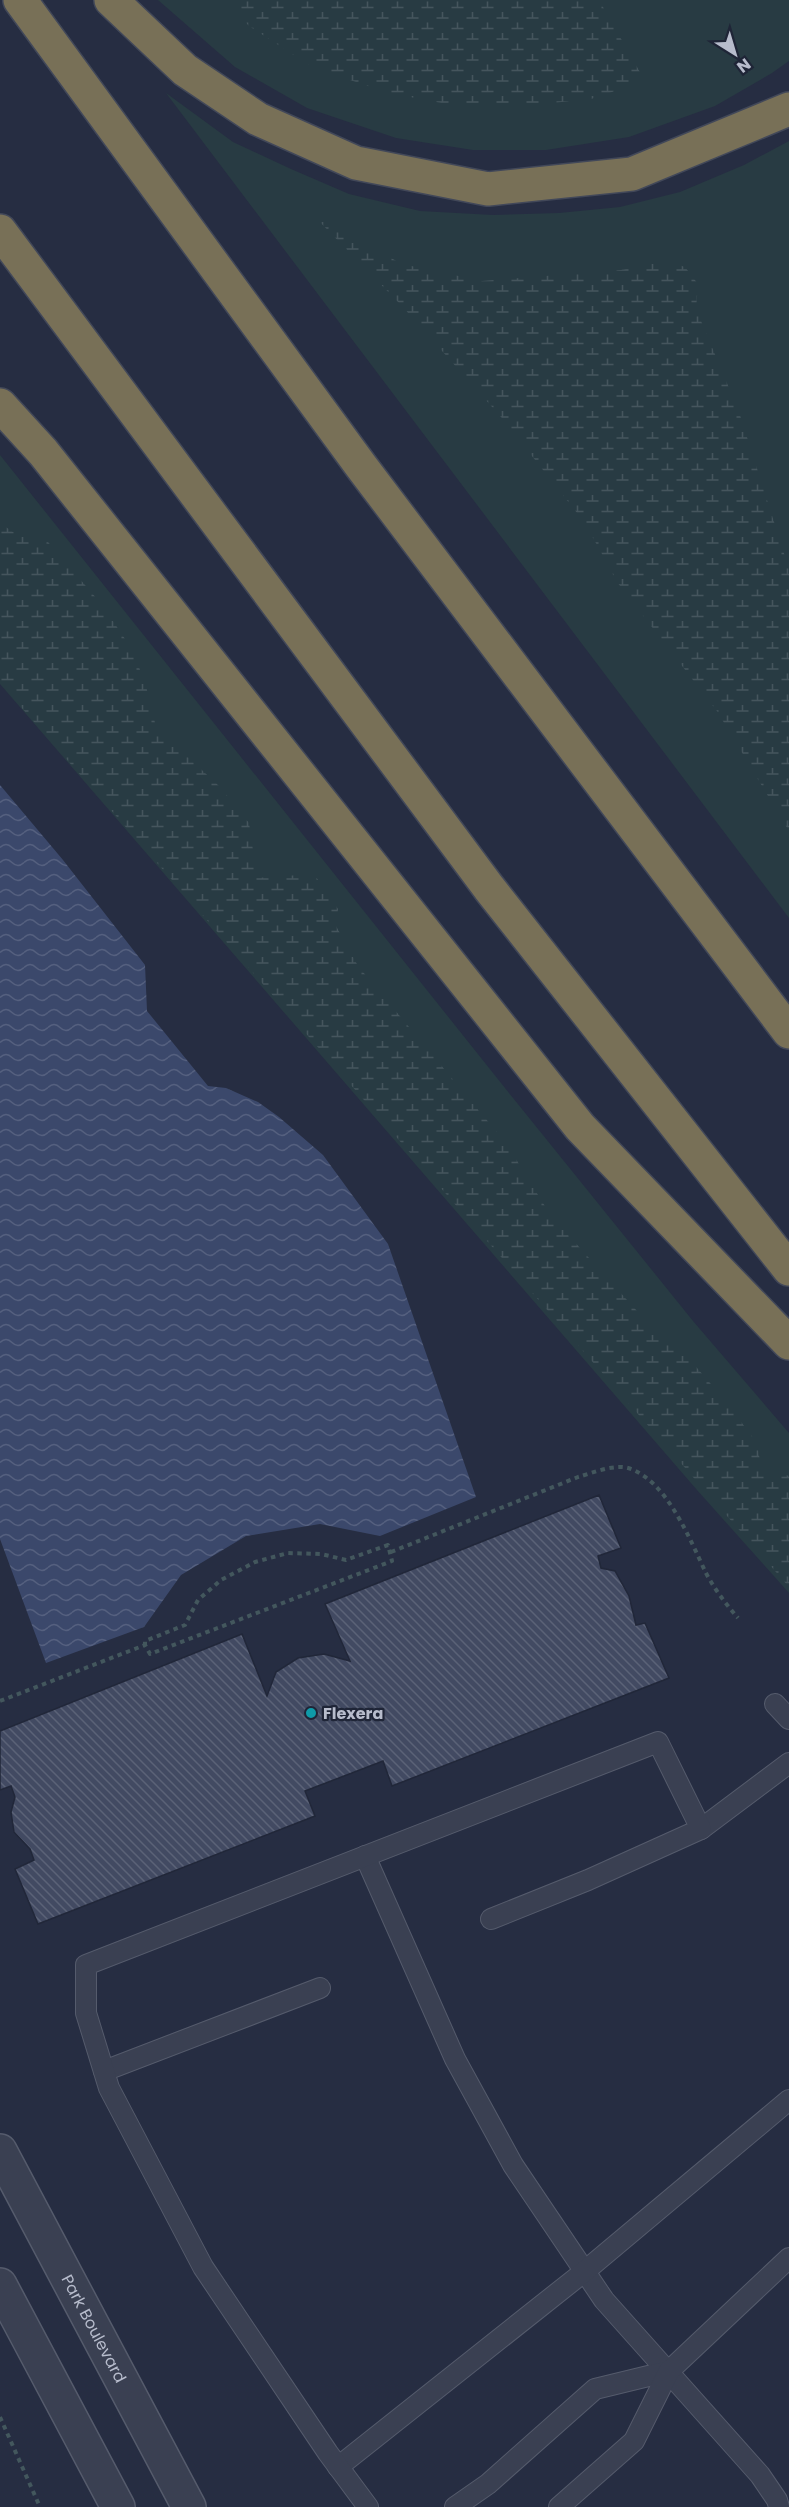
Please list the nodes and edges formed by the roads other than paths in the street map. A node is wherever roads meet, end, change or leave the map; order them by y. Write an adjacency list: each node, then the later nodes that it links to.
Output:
1 (20, 0): 6 (highway)
2 (111, 0): 3 (highway)
3 (789, 109)
4 (0, 231): 7 (highway)
5 (0, 405): 8 (highway)
6 (789, 1032)
7 (789, 1269)
8 (789, 1343)
9 (775, 1704): 10 (lane)
10 (789, 1719)
11 (789, 1763): 12 (lane)
12 (701, 1829): 13 (lane); 14 (lane)
13 (365, 1856): 16 (lane); 20 (lane)
14 (491, 1919)
15 (320, 1988): 16 (lane)
16 (104, 2071): 23 (lane)
17 (789, 2100): 20 (lane)
18 (0, 2151): 25 (street, Park Boulevard)
19 (789, 2258): 22 (lane)
20 (585, 2271): 22 (lane); 23 (lane)
21 (0, 2285): 24 (street)
22 (669, 2371): 27 (lane); 28 (lane); 29 (lane)
23 (338, 2467): 26 (lane)
24 (118, 2507)
25 (189, 2507)
26 (368, 2507)
27 (455, 2507)
28 (560, 2507)
29 (778, 2507)

